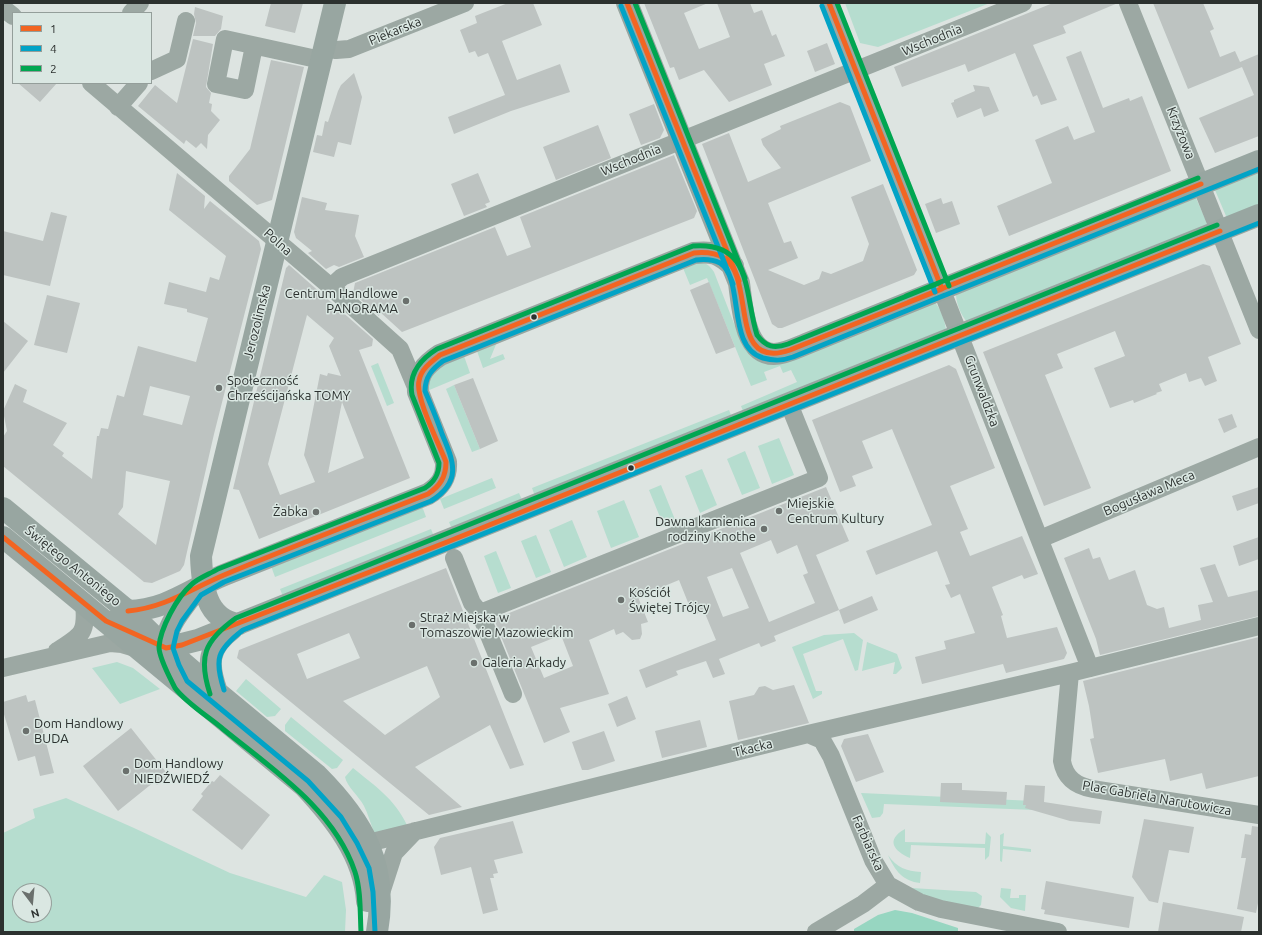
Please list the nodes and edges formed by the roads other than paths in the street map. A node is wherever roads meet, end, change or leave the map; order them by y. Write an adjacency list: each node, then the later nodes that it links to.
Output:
1 (140, 3): 9 (street)
2 (335, 3): 13 (street, Jerozolimska)
3 (465, 3): 13 (street, Piekarska)
4 (627, 3): 19 (street)
5 (828, 3): 15 (street, Grunwaldzka)
6 (1023, 3): 15 (street, Wschodnia)
7 (1128, 3): 21 (street, Krzyżowa)
8 (3, 8): 10 (street)
9 (132, 12)
10 (12, 15)
11 (186, 21): 14 (street)
12 (254, 46): 13 (street)
13 (322, 54): 24 (street, Jerozolimska)
14 (152, 70)
15 (855, 70): 19 (street, Wschodnia); 27 (street, Grunwaldzka)
16 (92, 84): 18 (street, Polna)
17 (138, 84): 18 (street)
18 (118, 107): 24 (street, Polna)
19 (682, 139): 25 (street); 26 (street, Wschodnia)
20 (1259, 161): 21 (street)
21 (1201, 184): 23 (street, Krzyżowa); 27 (street)
22 (1259, 215): 23 (street)
23 (1220, 231): 28 (street, Krzyżowa); 29 (street)
24 (277, 241): 26 (street, Polna); 37 (street, Jerozolimska)
25 (733, 266): 27 (street); 30 (street)
26 (331, 287): 30 (street, Polna)
27 (942, 289): 29 (street, Grunwaldzka)
28 (1259, 330)
29 (960, 336): 31 (street); 35 (street, Grunwaldzka)
30 (418, 392): 37 (street)
31 (789, 404): 40 (street); 42 (street)
32 (1259, 447): 35 (street, Bogusława Meca)
33 (3, 508): 39 (street, Świętego Antoniego)
34 (3, 537): 38 (street, Świętego Antoniego)
35 (1040, 539): 48 (street, Grunwaldzka)
36 (454, 558): 40 (street)
37 (200, 587): 39 (street); 42 (street, Jerozolimska); 44 (street)
38 (84, 602): 41 (street, Świętego Antoniego); 46 (street)
39 (128, 610): 44 (street, Świętego Antoniego)
40 (480, 613): 52 (street)
41 (106, 621): 44 (street); 45 (street, Świętego Antoniego)
42 (239, 624): 44 (street); 51 (street)
43 (1259, 626): 48 (street)
44 (166, 648): 50 (street); 51 (street, Świętego Antoniego)
45 (141, 650): 46 (street); 50 (street, Świętego Antoniego)
46 (48, 657): 47 (street)
47 (3, 668)
48 (1090, 668): 49 (street, Tkacka)
49 (1070, 673): 53 (street, Tkacka); 54 (street, Plac Gabriela Narutowicza)
50 (181, 685): 59 (street, Świętego Antoniego)
51 (217, 692): 56 (street, Świętego Antoniego)
52 (513, 694)
53 (808, 734): 55 (street, Tkacka); 57 (street, Farbiarska)
54 (1259, 815)
55 (416, 830): 56 (street, Tkacka); 58 (street)
56 (368, 843): 58 (street, Świętego Antoniego)
57 (888, 885): 61 (street); 62 (street, Farbiarska)
58 (380, 893): 60 (street, Świętego Antoniego)
59 (368, 932)
60 (377, 932)
61 (816, 932)
62 (1058, 932)

